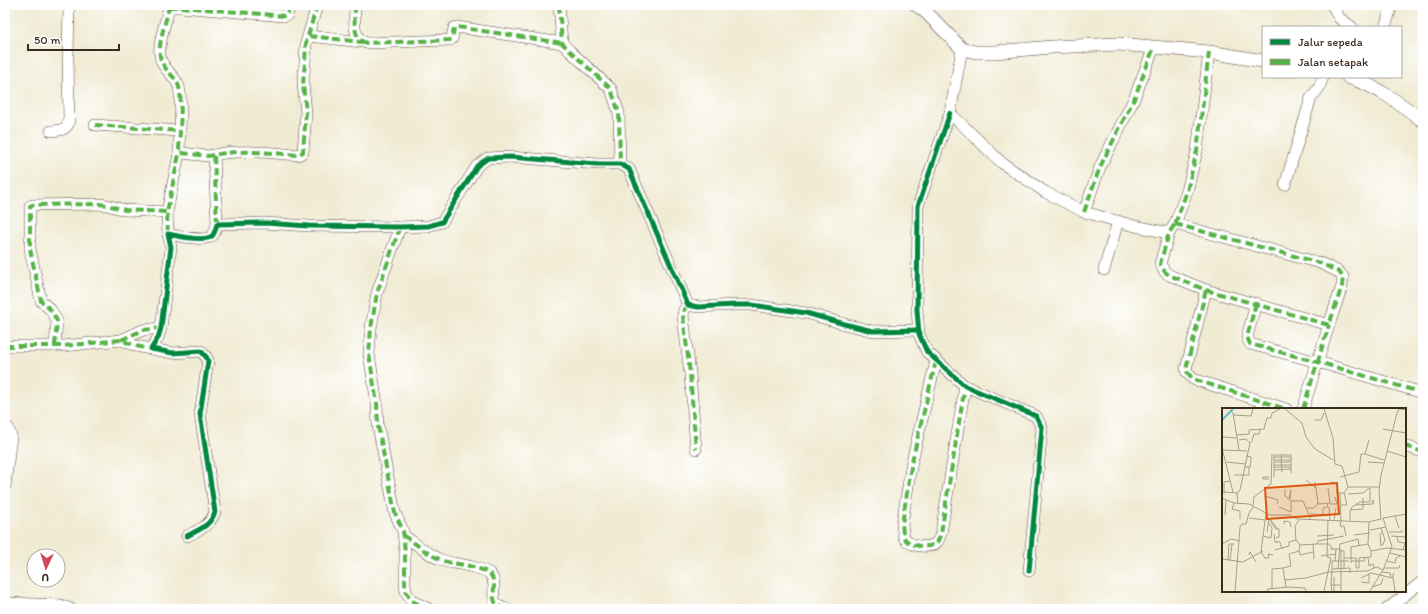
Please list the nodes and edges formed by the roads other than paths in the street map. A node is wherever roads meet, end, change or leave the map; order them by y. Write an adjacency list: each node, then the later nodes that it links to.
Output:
1 (69, 5): 24 (street)
2 (290, 5): 8 (street)
3 (316, 5): 12 (street)
4 (355, 5): 13 (street)
5 (559, 5): 14 (street)
6 (916, 5): 16 (street)
7 (1332, 5): 10 (street)
8 (169, 6): 25 (street)
9 (1389, 7): 11 (street)
10 (1351, 26)
11 (1385, 26)
12 (309, 36): 13 (street); 27 (street)
13 (362, 42): 14 (street)
14 (562, 43): 28 (street)
15 (1154, 47): 16 (street); 17 (street); 31 (street)
16 (962, 49): 21 (street)
17 (1209, 52): 18 (street); 35 (street)
18 (1262, 61)
19 (1323, 78): 29 (street)
20 (1351, 78): 22 (street)
21 (950, 113): 31 (street); 43 (street)
22 (1423, 121)
23 (95, 126): 25 (street)
24 (51, 131)
25 (180, 131): 26 (street)
26 (179, 154): 27 (street); 30 (street)
27 (214, 155): 33 (street)
28 (620, 164): 34 (street); 40 (street)
29 (1285, 185)
30 (167, 212): 36 (street); 46 (street)
31 (1084, 212): 32 (street)
32 (1118, 221): 35 (street); 37 (street)
33 (217, 224): 34 (street); 36 (street)
34 (400, 227): 59 (street)
35 (1172, 228): 38 (street); 41 (street)
36 (168, 234): 42 (street)
37 (1104, 270)
38 (1206, 290): 39 (street); 52 (street)
39 (1256, 303): 41 (street); 49 (street)
40 (688, 305): 43 (street); 56 (street)
41 (1329, 326): 49 (street)
42 (161, 328): 44 (street); 47 (street)
43 (918, 330): 48 (street)
44 (121, 340): 46 (street); 47 (street)
45 (5, 346): 46 (street)
46 (55, 346)
47 (151, 349): 60 (street)
48 (936, 361): 50 (street); 50 (street)
49 (1318, 362): 51 (street); 53 (street)
50 (965, 386): 61 (street)
51 (1423, 393)
52 (1283, 408)
53 (1303, 408)
54 (5, 425): 58 (street)
55 (1406, 446): 57 (street)
56 (696, 449)
57 (1423, 452)
58 (5, 486)
59 (403, 535): 65 (street); 66 (street)
60 (187, 536)
61 (1029, 570)
62 (1423, 580): 67 (street)
63 (5, 601): 64 (street)
64 (71, 609)
65 (429, 609)
66 (507, 609)
67 (1387, 609)

